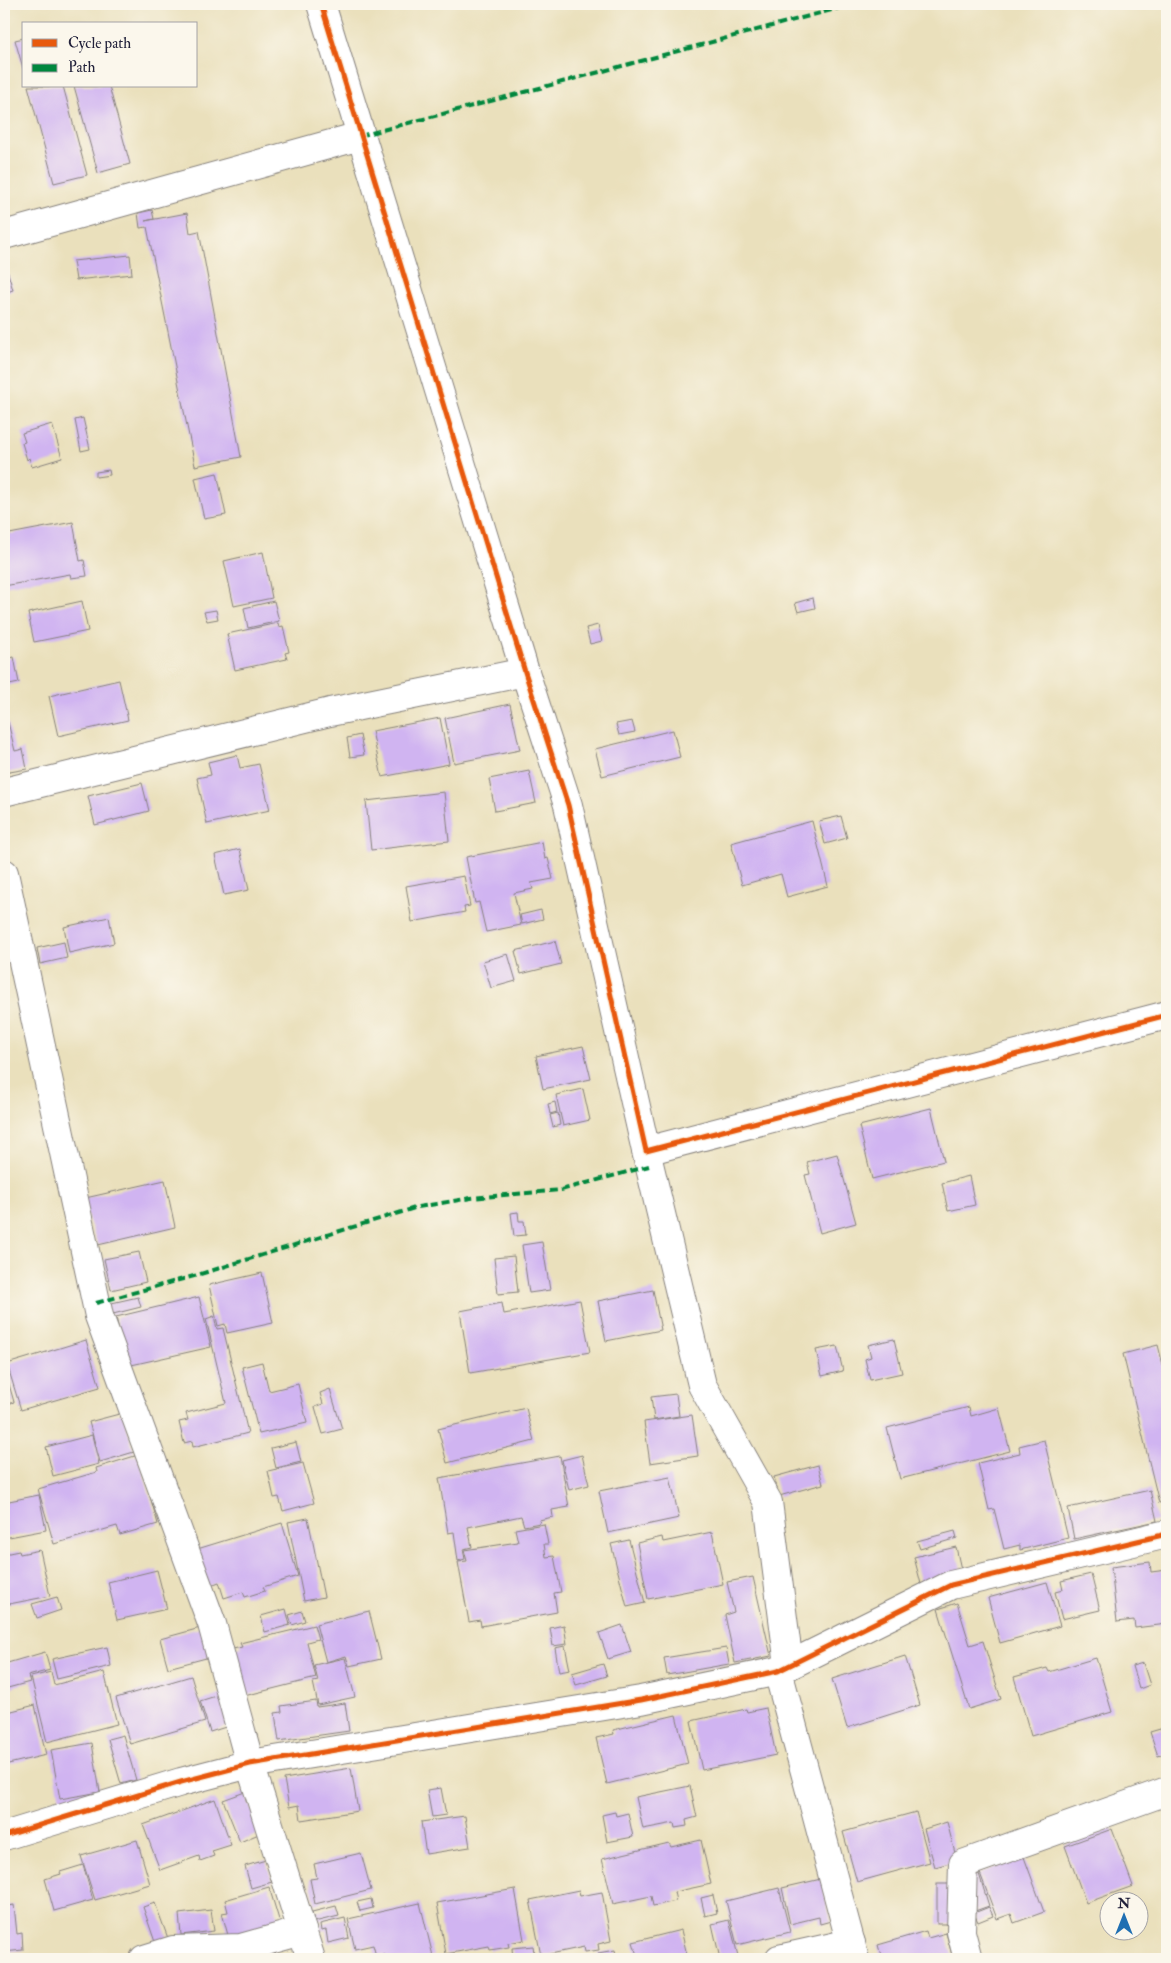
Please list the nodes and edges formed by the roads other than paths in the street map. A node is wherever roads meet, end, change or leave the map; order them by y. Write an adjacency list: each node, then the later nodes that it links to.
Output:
1 (321, 4): 2 (street)
2 (360, 136): 3 (street); 4 (street)
3 (4, 234)
4 (525, 672): 5 (street); 8 (street)
5 (4, 792)
6 (4, 873): 11 (street)
7 (1167, 1015): 8 (street)
8 (646, 1151): 10 (street)
9 (1167, 1534): 10 (street)
10 (783, 1668): 11 (street); 15 (street)
11 (250, 1764): 13 (street); 14 (street)
12 (1167, 1792): 19 (street)
13 (4, 1836)
14 (302, 1931): 16 (street); 17 (street)
15 (853, 1951): 18 (street)
16 (144, 1959)
17 (311, 1959)
18 (779, 1959)
19 (968, 1959)

